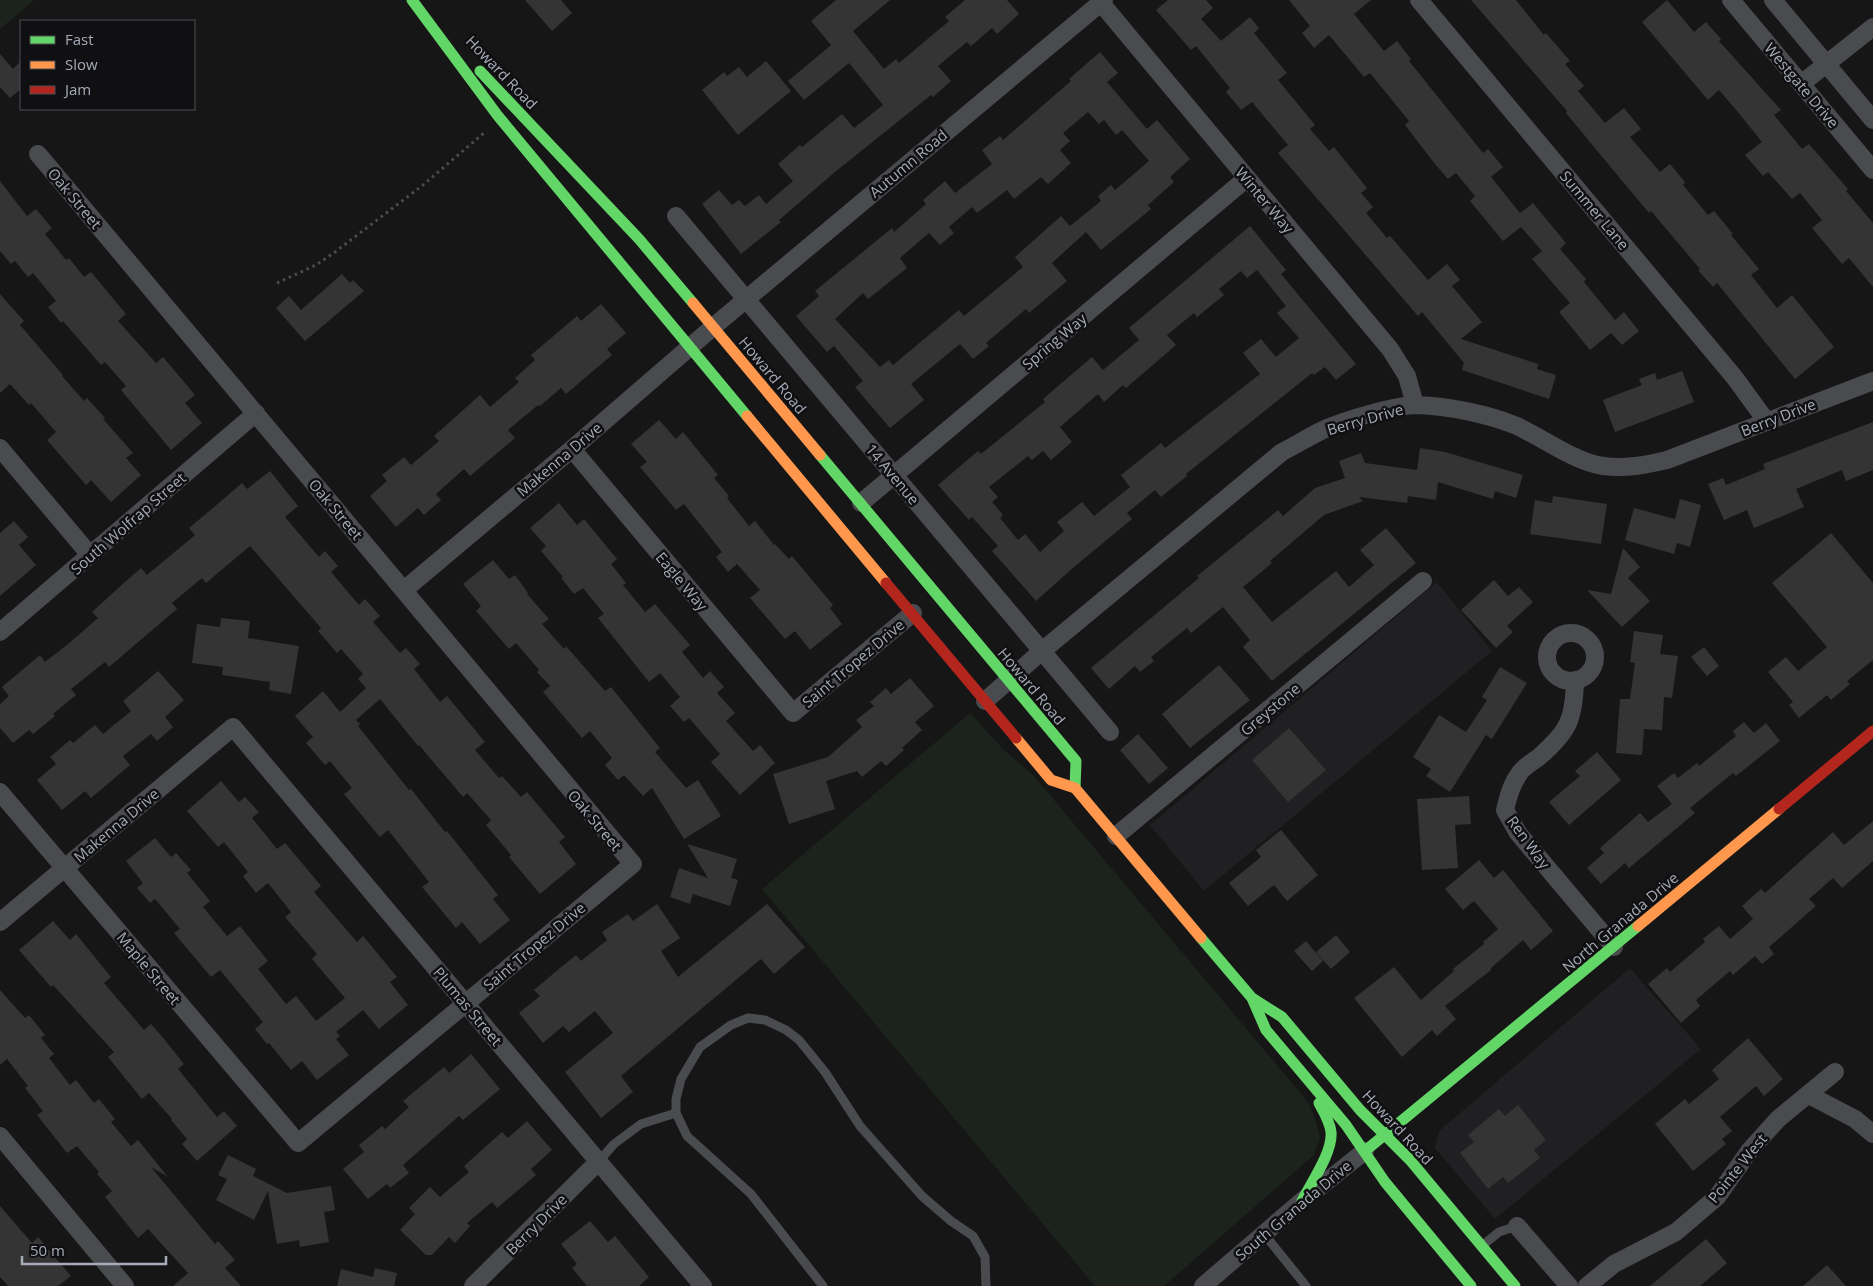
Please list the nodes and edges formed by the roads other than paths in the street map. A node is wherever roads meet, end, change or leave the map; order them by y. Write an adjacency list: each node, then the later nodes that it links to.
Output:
1 (1419, 0): 20 (street, Summer Lane)
2 (1731, 0): 8 (street, Westgate Drive)
3 (1773, 0): 7 (street)
4 (413, 1): 15 (main road, Howard Road); 16 (main road, Howard Road)
5 (1103, 1): 12 (street, Winter Way); 14 (street, Autumn Road)
6 (1873, 27): 7 (street)
7 (1826, 64): 8 (street); 9 (street)
8 (1801, 84): 11 (street, Westgate Drive)
9 (1873, 120)
10 (38, 154): 19 (street, Oak Street)
11 (1873, 170)
12 (1247, 178): 18 (street, Winter Way); 23 (street, Spring Way)
13 (676, 216): 14 (street, 14 Avenue)
14 (745, 300): 15 (street, Autumn Road); 23 (street, 14 Avenue)
15 (713, 327): 16 (street, Makenna Drive); 24 (main road, Howard Road)
16 (688, 348): 22 (street, Makenna Drive); 28 (main road, Howard Road)
17 (1873, 381): 20 (street, Berry Drive)
18 (1415, 405): 20 (street, Berry Drive); 30 (street, Berry Drive)
19 (256, 413): 25 (street, South Wolfrap Street); 27 (street, Oak Street)
20 (1767, 422)
21 (0, 448): 25 (street)
22 (572, 449): 27 (street, Makenna Drive); 34 (street, Eagle Way)
23 (894, 476): 24 (street, Spring Way); 30 (street, 14 Avenue)
24 (861, 503): 32 (main road, Howard Road)
25 (90, 555): 29 (street, South Wolfrap Street)
26 (1423, 581): 40 (street, Greystone)
27 (404, 590): 41 (street, Oak Street)
28 (913, 613): 33 (main road, Howard Road); 34 (street, Saint Tropez Drive)
29 (0, 632)
30 (1042, 651): 32 (street, Berry Drive); 37 (street, 14 Avenue)
31 (1575, 680): 44 (street, Ren Way)
32 (1008, 681): 33 (street, Berry Drive); 38 (main road, Howard Road)
33 (986, 701): 38 (main road, Howard Road)
34 (793, 713)
35 (232, 727): 42 (street, Makenna Drive); 46 (street, Plumas Street)
36 (1873, 731): 44 (main road, North Granada Drive)
37 (1110, 732)
38 (1075, 788): 40 (main road, Howard Road)
39 (0, 792): 42 (street, Maple Street)
40 (1116, 836): 45 (main road, Howard Road)
41 (632, 864): 46 (street, Saint Tropez Drive)
42 (64, 868): 43 (street, Makenna Drive); 54 (street, Maple Street)
43 (0, 922)
44 (1614, 947): 52 (main road, North Granada Drive)
45 (1252, 998): 48 (main road, Howard Road); 52 (main road, Howard Road)
46 (466, 1003): 54 (street, Saint Tropez Drive); 56 (street, Plumas Street)
47 (1835, 1072): 49 (street, Pointe West)
48 (1303, 1073): 55 (main road, Howard Road); 57 (main road)
49 (1809, 1094): 51 (street); 71 (street, Pointe West)
50 (676, 1113): 56 (lane); 64 (lane); 65 (lane)
51 (1873, 1134)
52 (1384, 1135): 55 (main road, South Granada Drive); 60 (main road, Howard Road)
53 (0, 1136): 61 (street)
54 (298, 1144)
55 (1365, 1151): 57 (street, South Granada Drive); 68 (main road, Howard Road)
56 (599, 1161): 62 (street, Berry Drive); 63 (street, Plumas Street)
57 (1302, 1201): 59 (street, South Granada Drive)
58 (1517, 1226): 60 (lane); 70 (street)
59 (1264, 1234): 66 (street, South Granada Drive); 67 (lane)
60 (1482, 1246): 69 (main road, Howard Road)
61 (125, 1286)
62 (473, 1286)
63 (702, 1286)
64 (823, 1286)
65 (986, 1286)
66 (1202, 1286)
67 (1306, 1286)
68 (1471, 1286)
69 (1515, 1286)
70 (1569, 1286)
71 (1587, 1286)

